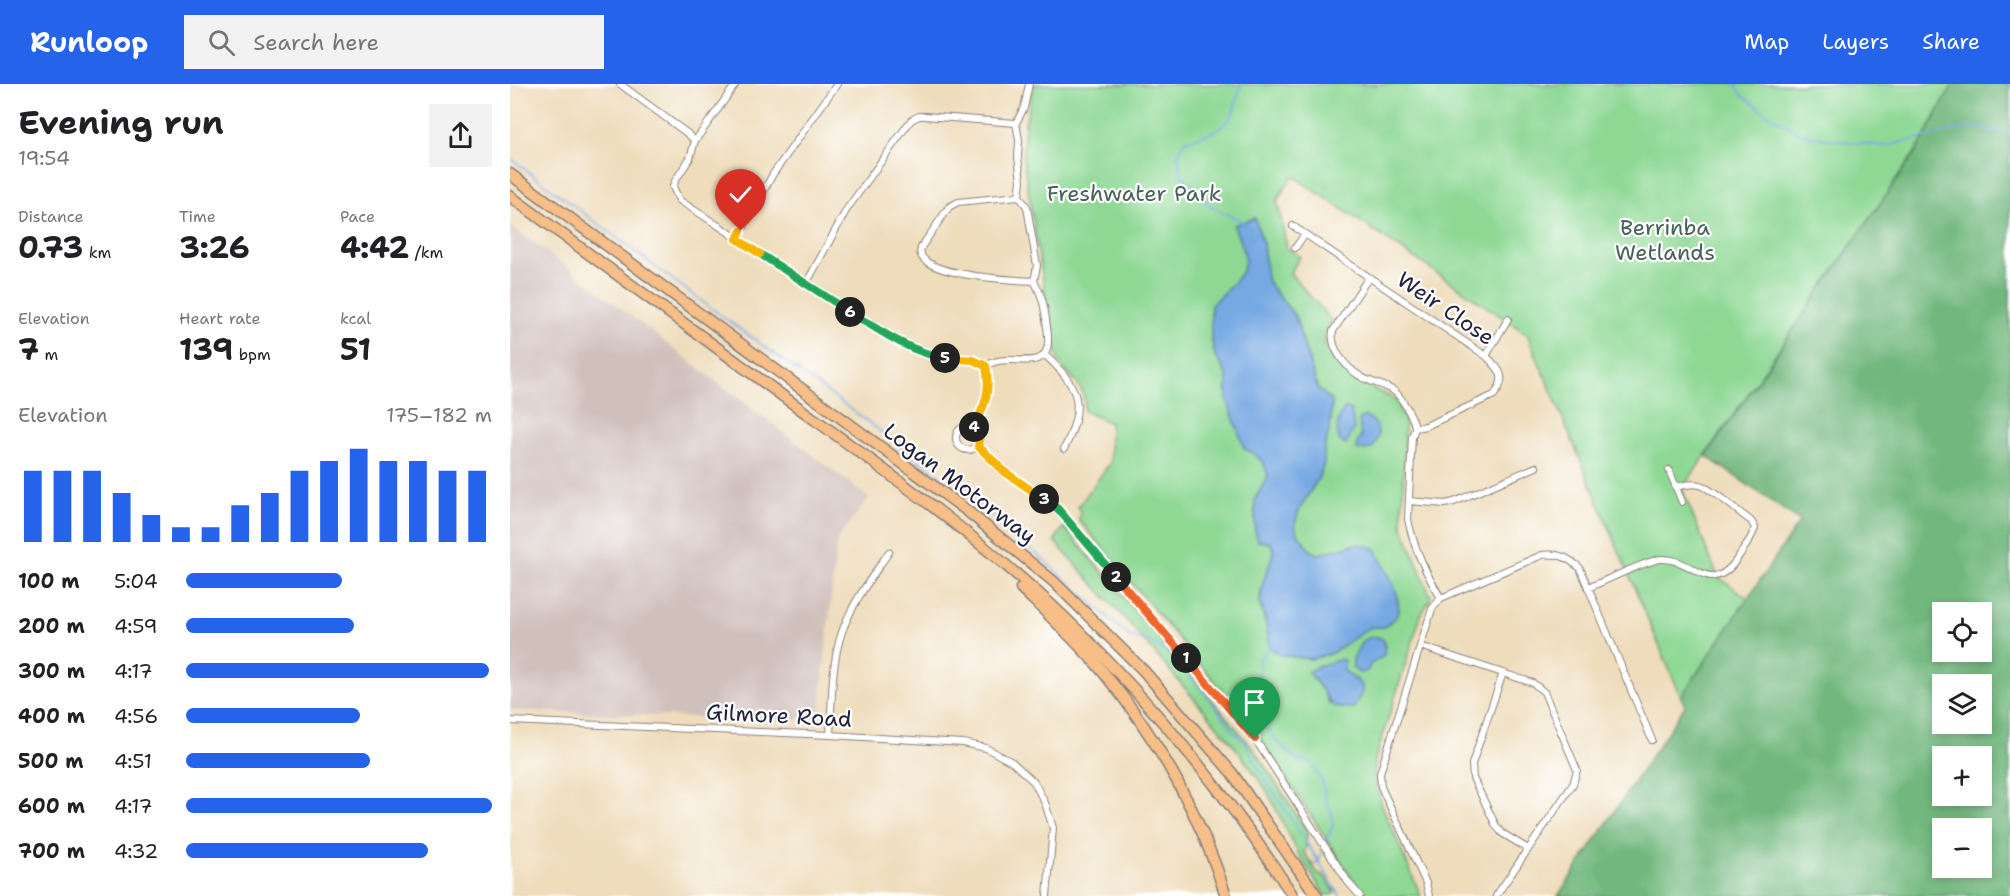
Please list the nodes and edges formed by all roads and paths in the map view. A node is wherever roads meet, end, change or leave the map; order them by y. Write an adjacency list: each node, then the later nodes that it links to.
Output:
1 (620, 84): 6 (street)
2 (736, 84): 6 (street)
3 (837, 84): 12 (street)
4 (1029, 84): 5 (street)
5 (1016, 123): 9 (street); 16 (street)
6 (695, 141): 12 (street)
7 (510, 174): 43 (highway, Logan Motorway)
8 (510, 196): 30 (highway, Logan Motorway)
9 (1019, 196): 15 (street); 15 (street)
10 (1293, 226): 11 (street, Weir Close)
11 (1305, 234): 13 (street); 14 (street, Weir Close)
12 (737, 239): 16 (street)
13 (1295, 248)
14 (1369, 277): 19 (street, Weir Close); 22 (street)
15 (1034, 281): 18 (street)
16 (806, 284): 20 (street)
17 (1508, 320): 19 (street)
18 (1044, 354): 20 (street); 24 (street)
19 (1486, 356): 22 (street, Weir Close)
20 (986, 366): 21 (street)
21 (974, 427): 23 (street); 23 (street)
22 (1415, 428): 28 (street)
23 (978, 446): 44 (street)
24 (1064, 449)
25 (1536, 467): 28 (street)
26 (1669, 470): 27 (street)
27 (1676, 487): 29 (street); 32 (street)
28 (1409, 501): 33 (street)
29 (1682, 502)
30 (983, 547): 41 (highway); 42 (highway, Logan Motorway)
31 (889, 552): 37 (street)
32 (1588, 588): 33 (street); 38 (street)
33 (1441, 598): 34 (street)
34 (1420, 646): 35 (street); 45 (street)
35 (1503, 673): 39 (street); 39 (street)
36 (510, 721): 37 (street, Gilmore Road)
37 (830, 735): 40 (street, Gilmore Road)
38 (1653, 740)
39 (1528, 849): 46 (street)
40 (1047, 896)
41 (1226, 896)
42 (1293, 896)
43 (1317, 896)
44 (1360, 896)
45 (1429, 896)
46 (1496, 896)

